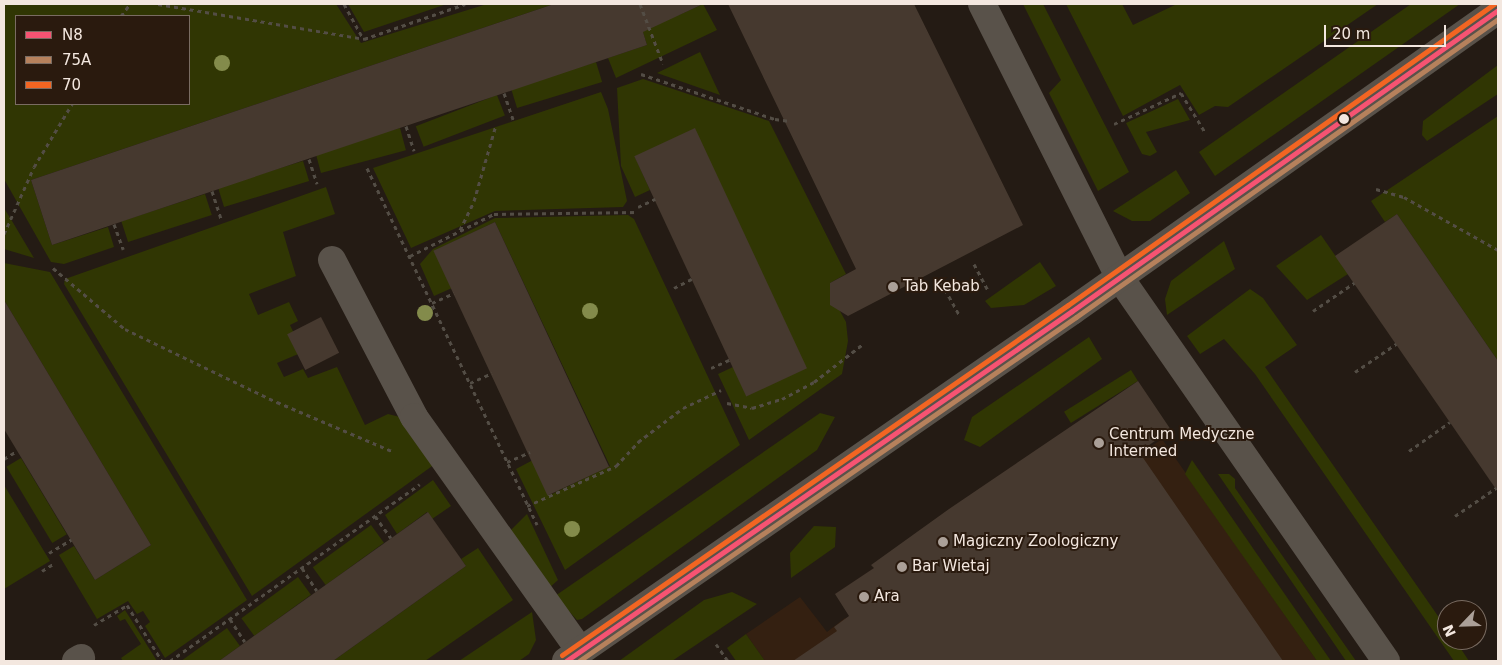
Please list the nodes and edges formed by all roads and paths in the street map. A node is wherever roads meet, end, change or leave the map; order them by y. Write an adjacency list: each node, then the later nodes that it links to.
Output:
1 (130, 4): 8 (path)
2 (158, 4): 9 (path)
3 (344, 4): 9 (path)
4 (464, 4): 9 (path)
5 (640, 4): 10 (path)
6 (982, 4): 39 (street)
7 (1498, 10): 39 (street)
8 (122, 15)
9 (364, 39)
10 (662, 64)
11 (641, 74): 15 (path)
12 (504, 93): 14 (path)
13 (71, 105): 32 (path)
14 (513, 119)
15 (790, 121)
16 (1114, 124): 19 (path)
17 (496, 125): 31 (path)
18 (406, 126): 20 (path)
19 (1205, 132)
20 (414, 151)
21 (309, 159): 23 (path)
22 (367, 168): 35 (path)
23 (317, 184)
24 (1376, 189): 34 (path)
25 (212, 191): 29 (path)
26 (655, 198): 27 (path)
27 (638, 207)
28 (638, 212): 31 (path)
29 (221, 219)
30 (114, 224): 33 (path)
31 (460, 231): 35 (path)
32 (4, 234)
33 (123, 249)
34 (1498, 250)
35 (410, 256): 46 (path)
36 (332, 260): 82 (street)
37 (974, 264): 44 (path)
38 (53, 268): 62 (path)
39 (1120, 278): 82 (street); 86 (street)
40 (692, 279): 43 (path)
41 (941, 282): 48 (path)
42 (1354, 283): 47 (path)
43 (674, 288)
44 (988, 290)
45 (454, 293): 46 (path)
46 (432, 304): 55 (path)
47 (1313, 312)
48 (959, 314)
49 (863, 344): 57 (path)
50 (1396, 344): 53 (path)
51 (729, 360): 52 (path)
52 (711, 368)
53 (1355, 372)
54 (492, 374): 55 (path)
55 (470, 383): 64 (path)
56 (721, 390): 67 (path)
57 (727, 402)
58 (1450, 422): 60 (path)
59 (17, 451): 63 (path)
60 (1409, 451)
61 (530, 452): 64 (path)
62 (396, 453)
63 (4, 459)
64 (507, 462): 67 (path)
65 (424, 482): 68 (path)
66 (1496, 488): 69 (path)
67 (527, 506): 70 (path)
68 (375, 516): 71 (path); 75 (path)
69 (1455, 516)
70 (541, 532)
71 (391, 538)
72 (71, 540): 73 (path)
73 (48, 553)
74 (55, 564): 76 (path)
75 (302, 568): 77 (path); 78 (path)
76 (42, 571)
77 (317, 590)
78 (230, 619): 80 (path); 84 (path)
79 (93, 626): 83 (path)
80 (245, 642)
81 (716, 644): 85 (path)
82 (573, 656)
83 (162, 661)
84 (170, 661)
85 (728, 661)
86 (1386, 661)

